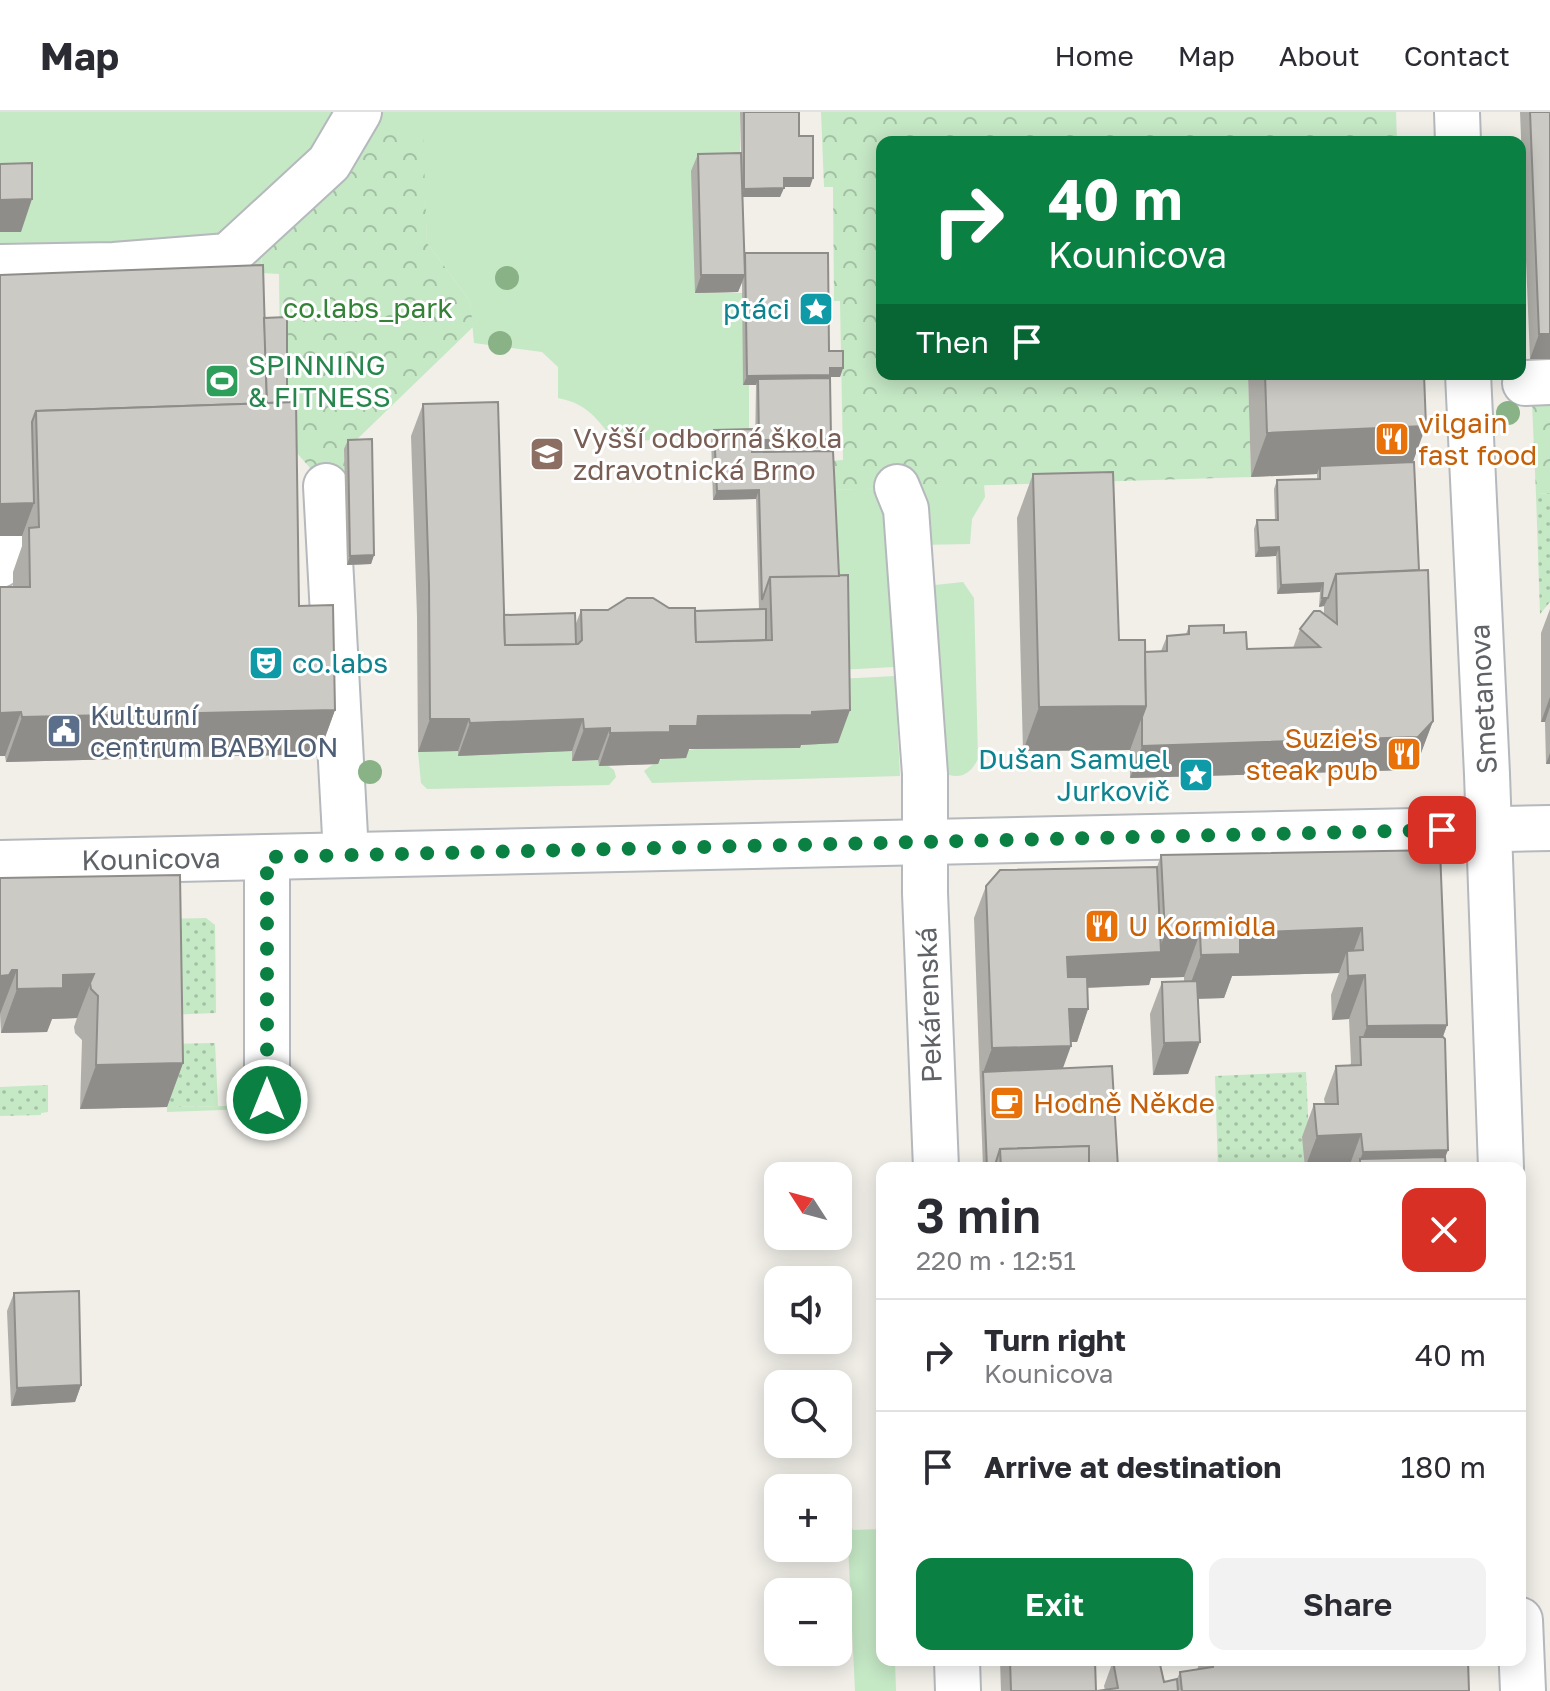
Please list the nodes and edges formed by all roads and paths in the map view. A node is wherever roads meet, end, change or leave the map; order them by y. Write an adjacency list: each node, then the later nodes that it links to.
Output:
1 (359, 112): 4 (street)
2 (1457, 112): 3 (street)
3 (1458, 136)
4 (1, 281)
5 (1468, 380): 9 (street, Smetanova)
6 (326, 486): 11 (street)
7 (897, 487): 10 (street, Pekárenská)
8 (1550, 828): 9 (street, Kounicova)
9 (1488, 829): 10 (street, Kounicova); 16 (street, Smetanova)
10 (924, 841): 11 (street, Kounicova); 15 (street, Pekárenská)
11 (346, 854): 12 (street, Kounicova)
12 (267, 857): 13 (street, Kounicova); 14 (street)
13 (0, 863)
14 (267, 1100)
15 (936, 1162)
16 (1501, 1162)
17 (957, 1666): 19 (street)
18 (1522, 1666): 20 (street)
19 (958, 1691)
20 (1523, 1691)

